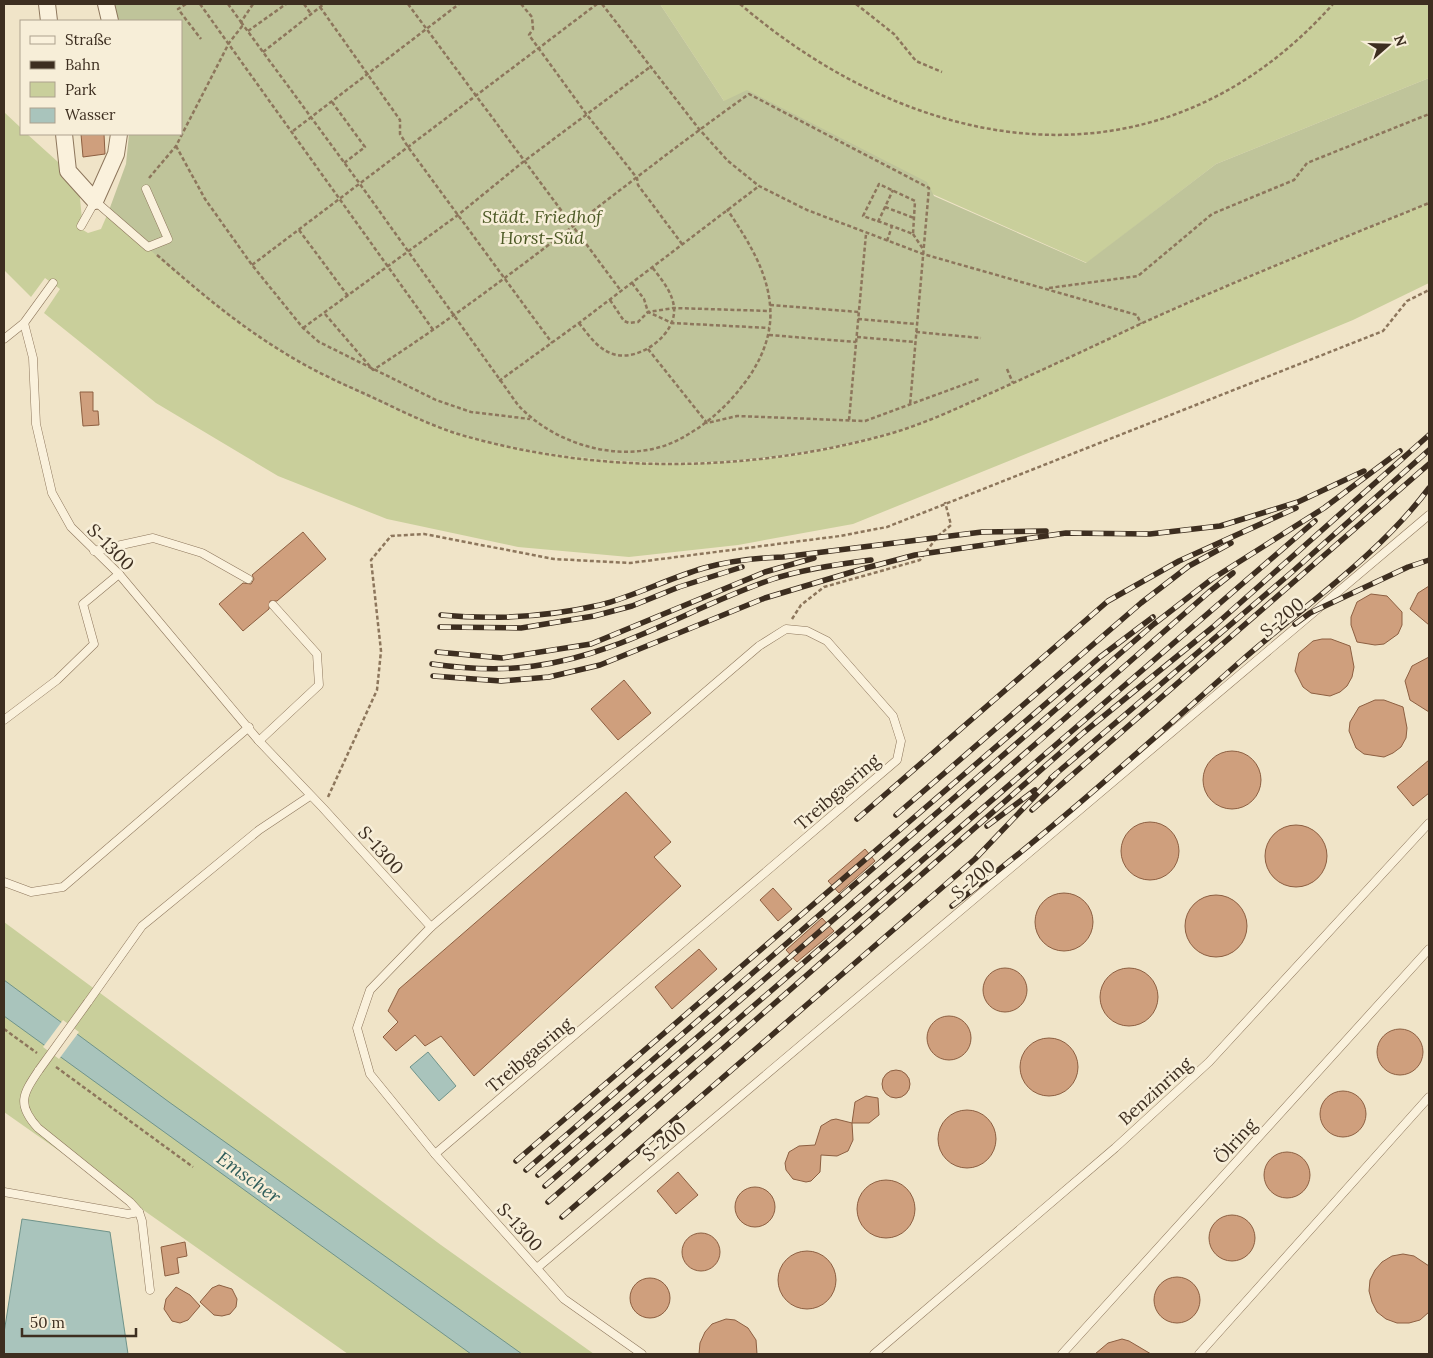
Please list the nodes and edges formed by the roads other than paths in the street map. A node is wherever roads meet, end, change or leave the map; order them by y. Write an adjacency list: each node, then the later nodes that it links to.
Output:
1 (47, 4): 3 (street)
2 (106, 4): 4 (street)
3 (49, 20)
4 (110, 20)
5 (64, 135): 8 (street)
6 (119, 135): 8 (street)
7 (146, 189): 8 (lane)
8 (95, 202): 9 (lane)
9 (81, 226)
10 (53, 283): 11 (lane)
11 (24, 323): 12 (lane); 14 (lane, S-1300)
12 (4, 339)
13 (1429, 515): 30 (lane, S-200)
14 (94, 551): 15 (lane, S-1300); 16 (lane)
15 (119, 574): 18 (lane); 19 (lane, S-1300)
16 (248, 578)
17 (273, 605): 20 (lane)
18 (4, 720)
19 (249, 727): 20 (lane, S-1300); 23 (lane)
20 (259, 741): 21 (lane, S-1300)
21 (310, 796): 24 (lane, S-1300); 29 (lane, bridge)
22 (1429, 824): 33 (lane, Benzinring)
23 (4, 882)
24 (431, 927): 27 (lane, S-1300); 27 (lane, Treibgasring)
25 (1429, 949): 34 (lane, Ölring)
26 (1429, 1097): 35 (lane)
27 (436, 1154): 30 (lane, S-1300)
28 (4, 1192): 29 (lane)
29 (139, 1212): 31 (lane)
30 (536, 1268): 32 (lane, S-1300)
31 (150, 1290)
32 (642, 1354)
33 (874, 1354)
34 (1062, 1354)
35 (1199, 1354)

